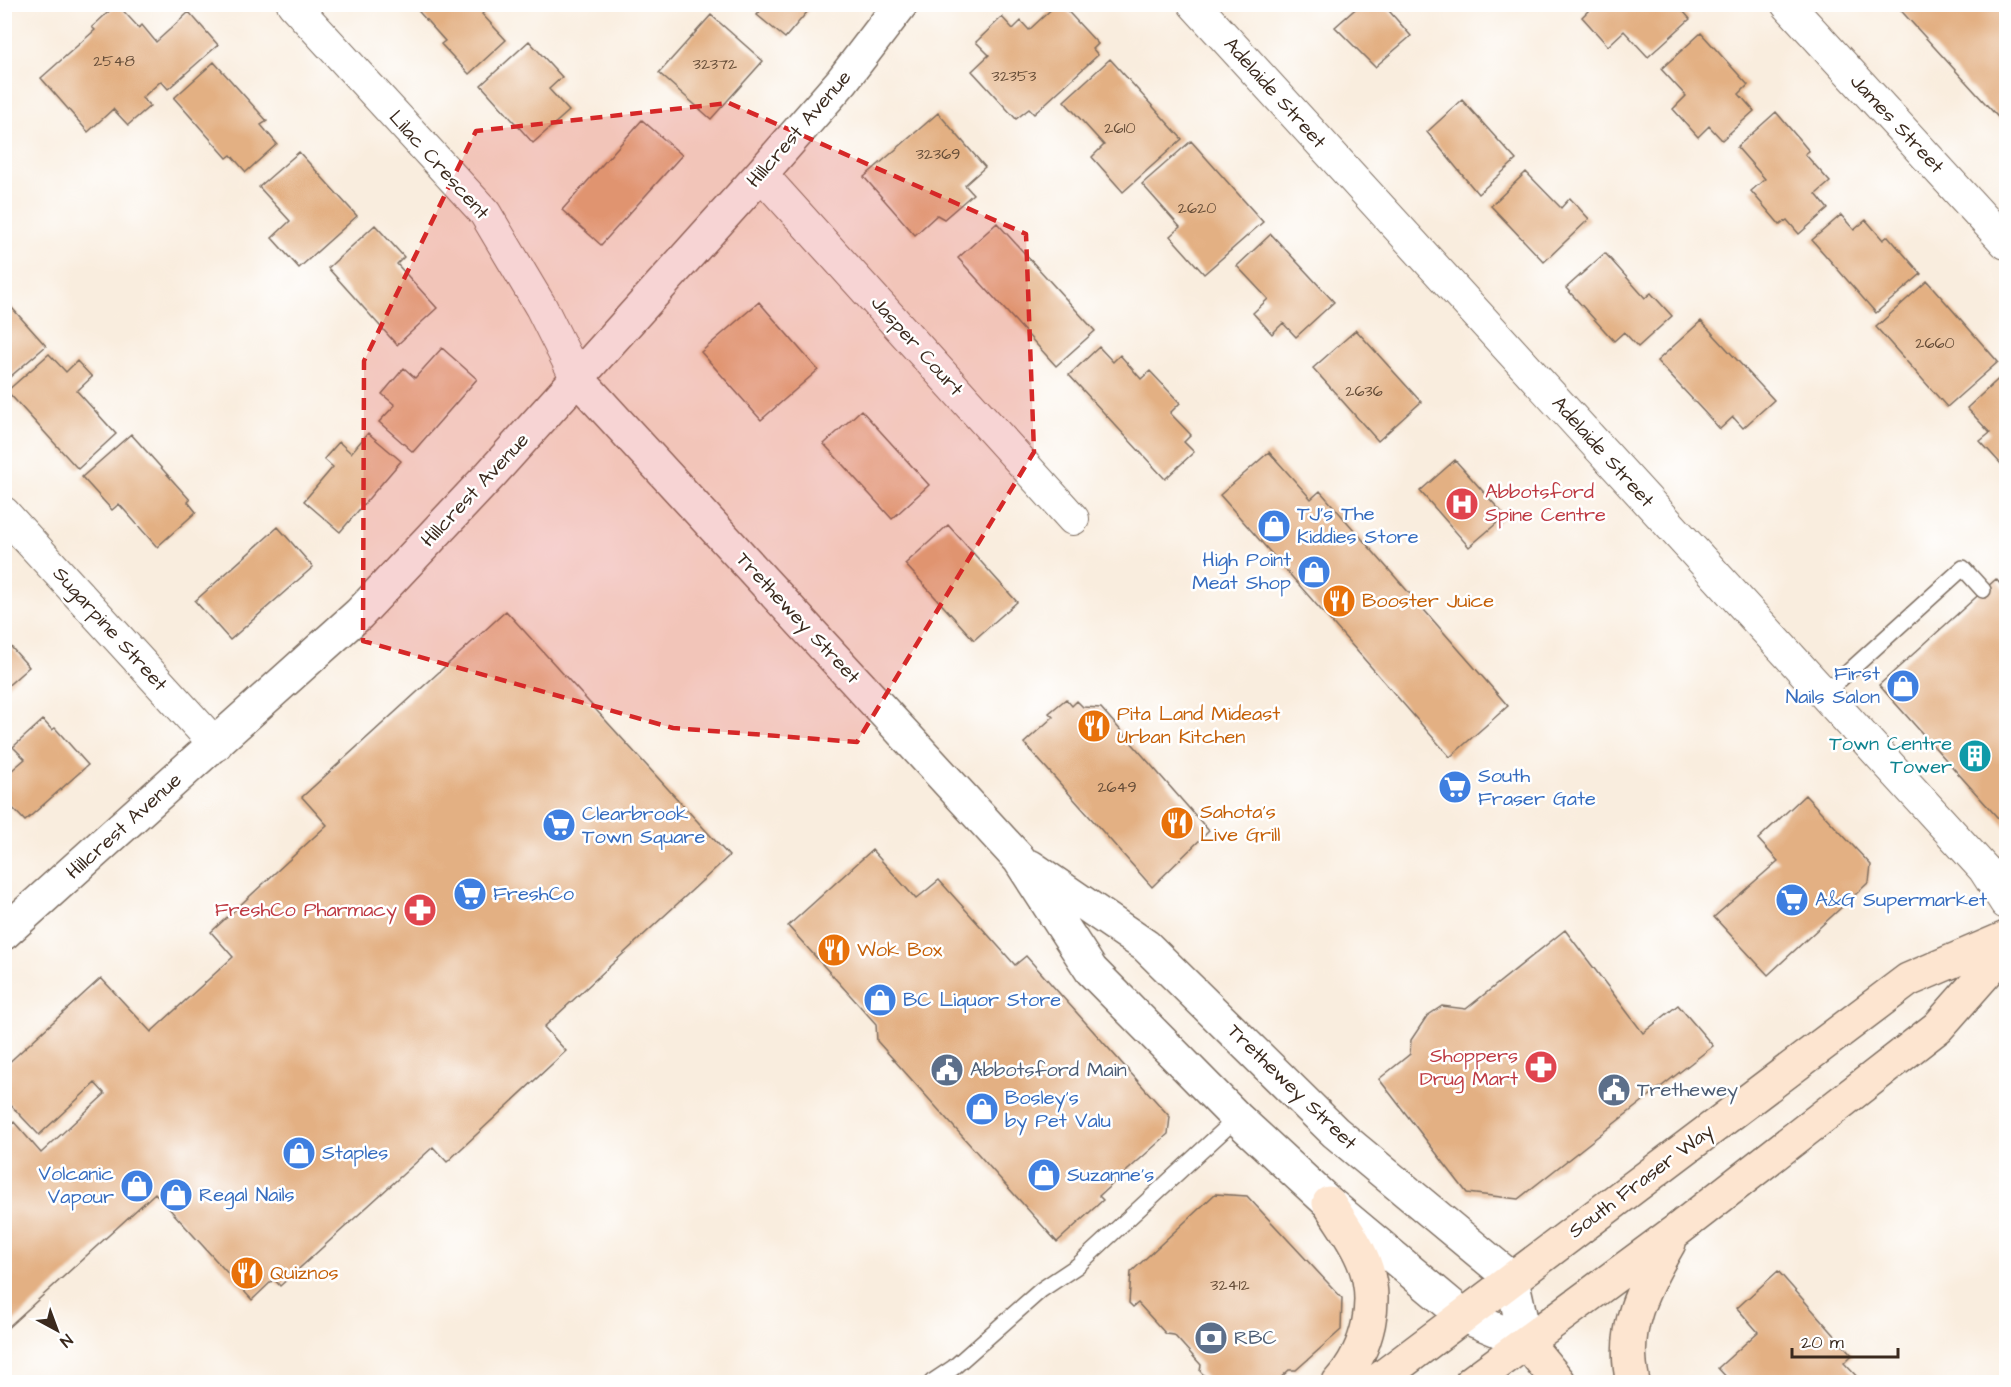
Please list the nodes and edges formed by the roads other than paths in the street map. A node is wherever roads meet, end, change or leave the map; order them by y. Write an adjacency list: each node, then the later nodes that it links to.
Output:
1 (292, 4): 7 (street, Lilac Crescent)
2 (901, 4): 5 (street, Hillcrest Avenue)
3 (1194, 4): 11 (street, Adelaide Street)
4 (1787, 4): 6 (street, James Street)
5 (761, 174): 7 (street, Hillcrest Avenue); 9 (street, Jasper Court)
6 (2007, 243)
7 (576, 377): 12 (street, Hillcrest Avenue); 13 (street, Trethewey Street)
8 (4, 513): 12 (street, Sugarpine Street)
9 (1073, 519)
10 (1983, 590): 11 (lane)
11 (1824, 694): 14 (street, Adelaide Street)
12 (216, 745): 15 (street, Hillcrest Avenue)
13 (1019, 859): 18 (street, Trethewey Street); 21 (street, Trethewey Street)
14 (2007, 903)
15 (4, 933)
16 (2007, 938): 21 (main road, South Fraser Way)
17 (2007, 950): 20 (main road)
18 (1237, 1118): 19 (street, Trethewey Street); 24 (lane)
19 (1329, 1203): 22 (street, Trethewey Street); 25 (main road)
20 (1676, 1231): 23 (main road); 29 (main road)
21 (1512, 1279): 22 (main road, South Fraser Way); 23 (street, Trethewey Street)
22 (1464, 1316): 23 (street, Trethewey Street); 26 (main road, South Fraser Way)
23 (1526, 1342): 27 (main road); 28 (main road, Trethewey Street)
24 (932, 1383)
25 (1339, 1383)
26 (1376, 1383)
27 (1472, 1383)
28 (1559, 1383)
29 (1633, 1383)

